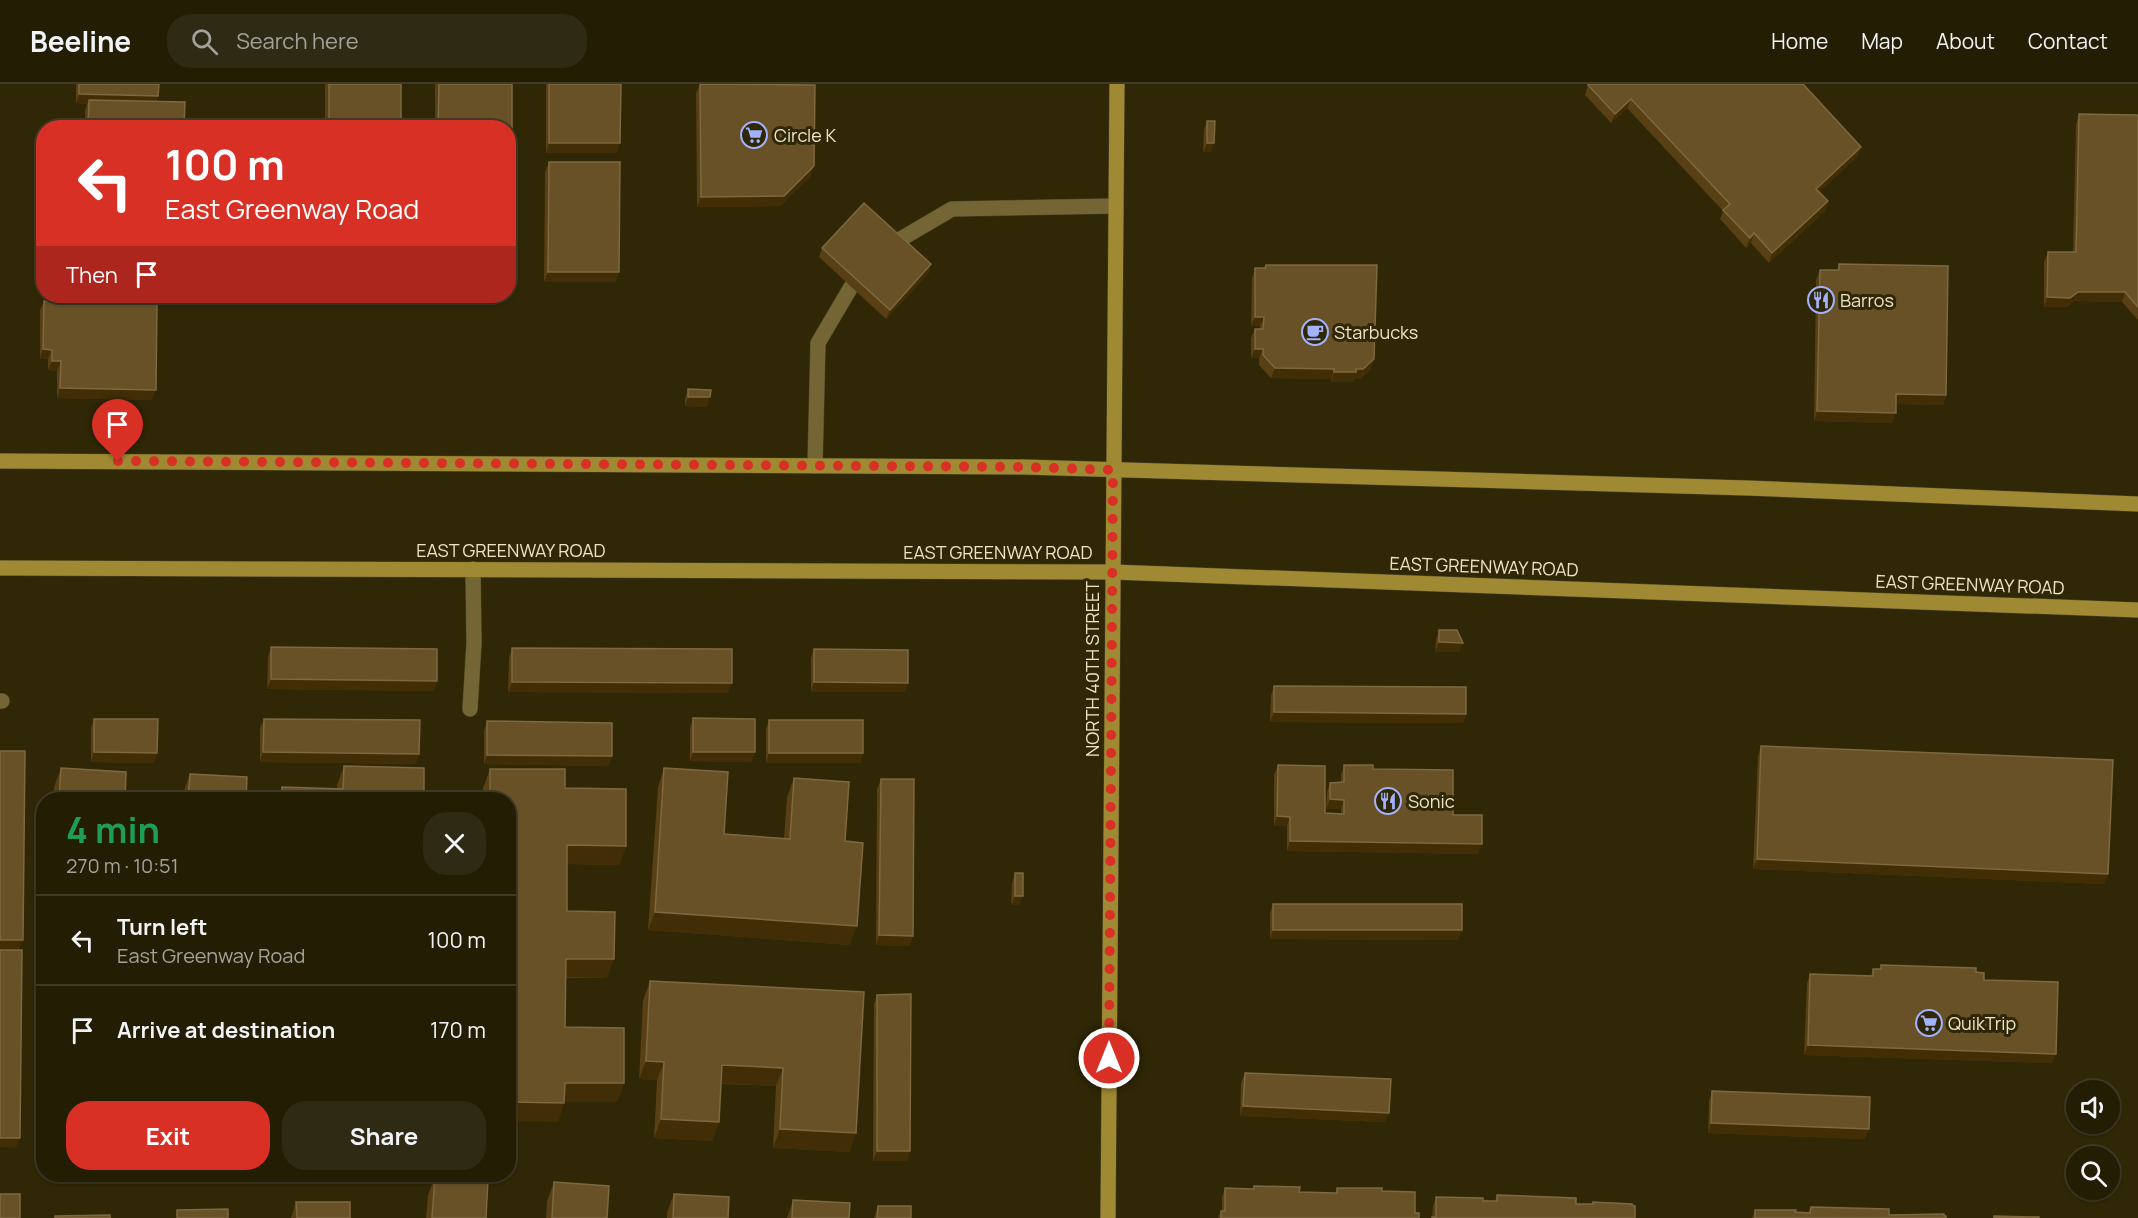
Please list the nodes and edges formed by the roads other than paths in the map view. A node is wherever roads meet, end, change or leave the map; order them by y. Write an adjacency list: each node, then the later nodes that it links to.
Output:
1 (1117, 84): 2 (main road, NORTH 40TH STREET)
2 (1116, 206): 3 (lane); 7 (main road, NORTH 40TH STREET)
3 (894, 243)
4 (851, 287): 6 (lane)
5 (0, 460): 6 (main road)
6 (815, 466): 7 (main road)
7 (1113, 470): 8 (main road); 11 (main road, NORTH 40TH STREET)
8 (2138, 504)
9 (0, 568): 10 (main road, EAST GREENWAY ROAD)
10 (473, 569): 11 (main road, EAST GREENWAY ROAD); 13 (lane)
11 (1113, 572): 12 (main road, EAST GREENWAY ROAD); 14 (main road, NORTH 40TH STREET)
12 (2138, 610)
13 (470, 710)
14 (1108, 1218)

